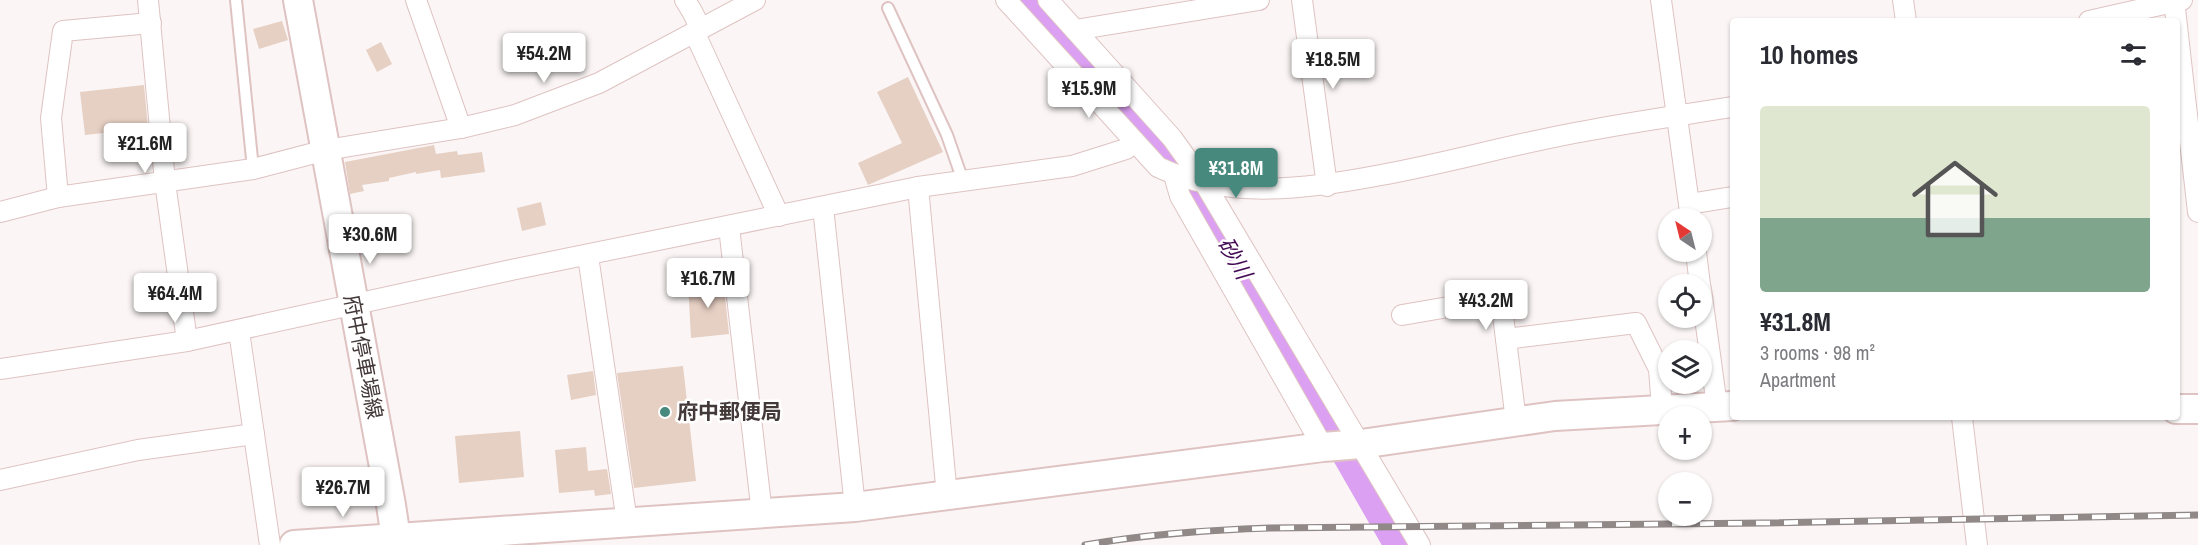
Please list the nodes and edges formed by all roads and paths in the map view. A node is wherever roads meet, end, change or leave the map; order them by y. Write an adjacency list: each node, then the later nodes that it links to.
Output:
1 (148, 0): 19 (street)
2 (236, 0): 28 (lane)
3 (298, 0): 27 (street, 府中停車場線)
4 (416, 0): 25 (street)
5 (685, 0): 20 (street)
6 (755, 0): 20 (street)
7 (1006, 0): 26 (street)
8 (1048, 0): 21 (street)
9 (1259, 0): 21 (street)
10 (1302, 0): 33 (street)
11 (1661, 0): 24 (street)
12 (1903, 0): 15 (street)
13 (2177, 1): 16 (street); 17 (street)
14 (888, 8): 30 (lane)
15 (1905, 18)
16 (2102, 18)
17 (2180, 18)
18 (2180, 19): 22 (street)
19 (151, 23): 31 (street); 35 (street)
20 (699, 29): 25 (street); 42 (street)
21 (1075, 30): 32 (street)
22 (2191, 83): 41 (street)
23 (1730, 107): 24 (street)
24 (1677, 116): 33 (street); 38 (street)
25 (461, 128): 27 (street)
26 (1134, 141): 29 (street); 30 (street)
27 (326, 150): 28 (street); 45 (street, 府中停車場線)
28 (253, 169): 31 (street)
29 (1174, 175): 32 (street); 61 (street)
30 (963, 181): 34 (street)
31 (165, 182): 35 (street); 50 (street)
32 (1205, 184): 33 (street); 60 (street)
33 (1327, 186)
34 (918, 187): 37 (street); 63 (street)
35 (58, 197): 40 (street)
36 (1730, 199): 39 (street)
37 (823, 207): 42 (street); 64 (street)
38 (1690, 208)
39 (1700, 208)
40 (0, 212)
41 (2198, 212)
42 (780, 216): 43 (street)
43 (729, 226): 44 (street); 65 (street)
44 (588, 256): 45 (street); 66 (street)
45 (353, 304): 48 (street); 67 (street, 府中停車場線)
46 (1402, 315): 49 (street)
47 (1709, 328): 53 (street)
48 (239, 331): 50 (street); 59 (street)
49 (1506, 339): 52 (street); 58 (street)
50 (187, 341): 51 (street)
51 (0, 369)
52 (1662, 406)
53 (1725, 406)
54 (1658, 409): 58 (street)
55 (2180, 409): 56 (street)
56 (2198, 409)
57 (1962, 420): 71 (street)
58 (1516, 421): 60 (street)
59 (254, 434): 62 (street); 68 (street)
60 (1361, 444): 61 (street); 70 (street)
61 (1323, 447): 63 (street)
62 (0, 480)
63 (947, 496): 64 (street)
64 (855, 507): 65 (street)
65 (762, 514): 66 (street)
66 (627, 522): 67 (street)
67 (396, 541): 69 (street)
68 (270, 545)
69 (294, 545)
70 (1420, 545)
71 (1977, 545)

